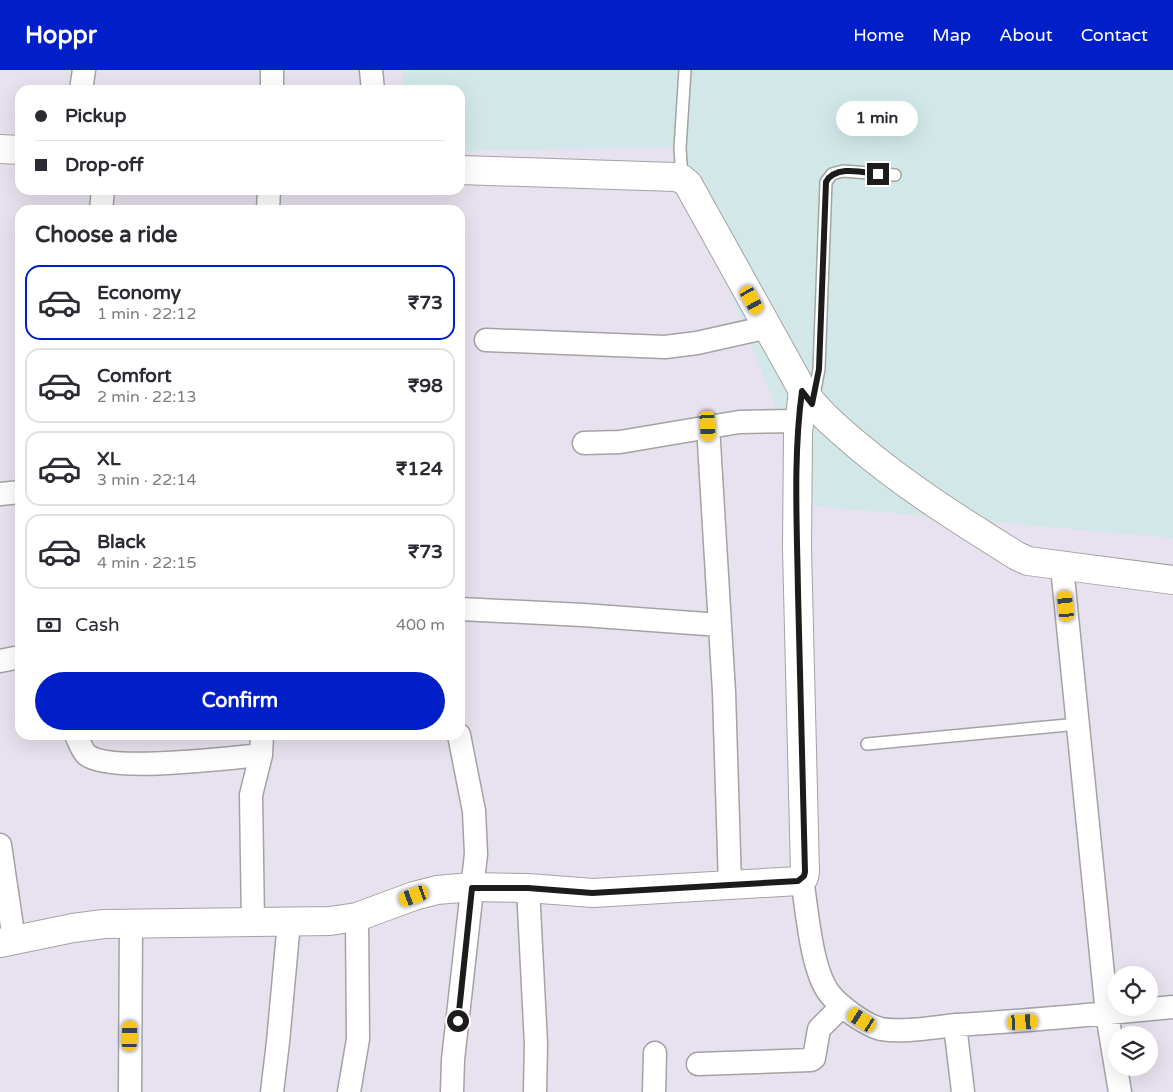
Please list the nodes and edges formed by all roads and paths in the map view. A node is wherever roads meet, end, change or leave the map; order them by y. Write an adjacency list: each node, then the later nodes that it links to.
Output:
1 (84, 70): 5 (street)
2 (272, 70): 6 (street)
3 (371, 70): 7 (street)
4 (685, 70): 12 (lane)
5 (82, 85)
6 (272, 85)
7 (372, 85)
8 (0, 149): 9 (street)
9 (15, 150)
10 (465, 170): 12 (street)
11 (895, 175): 15 (lane)
12 (682, 178): 13 (street)
13 (768, 327): 14 (street); 15 (street)
14 (486, 340)
15 (804, 405): 16 (street); 20 (street); 32 (street)
16 (708, 426): 17 (street); 23 (street)
17 (584, 443)
18 (15, 492): 19 (street)
19 (0, 494)
20 (1062, 567): 21 (street); 26 (street)
21 (1173, 580)
22 (465, 609): 23 (street)
23 (720, 625): 33 (street)
24 (15, 658): 25 (street)
25 (0, 661)
26 (1078, 724): 29 (lane); 43 (street)
27 (78, 740): 30 (street)
28 (460, 740): 34 (street)
29 (867, 744)
30 (261, 745): 37 (street)
31 (0, 845): 40 (street)
32 (802, 879): 33 (street); 41 (street)
33 (730, 884): 35 (street)
34 (472, 888): 35 (street); 36 (street); 50 (street)
35 (528, 888): 51 (street)
36 (357, 917): 38 (street); 49 (street)
37 (253, 922): 38 (street); 39 (street)
38 (289, 922): 48 (street)
39 (132, 924): 40 (street); 47 (street)
40 (7, 941)
41 (842, 1006): 44 (street); 46 (street)
42 (1173, 1007): 43 (street)
43 (1107, 1014): 44 (street); 54 (street)
44 (955, 1025): 53 (street)
45 (656, 1053): 52 (street)
46 (698, 1064)
47 (130, 1092)
48 (272, 1092)
49 (349, 1092)
50 (452, 1092)
51 (535, 1092)
52 (654, 1092)
53 (962, 1092)
54 (1120, 1092)

